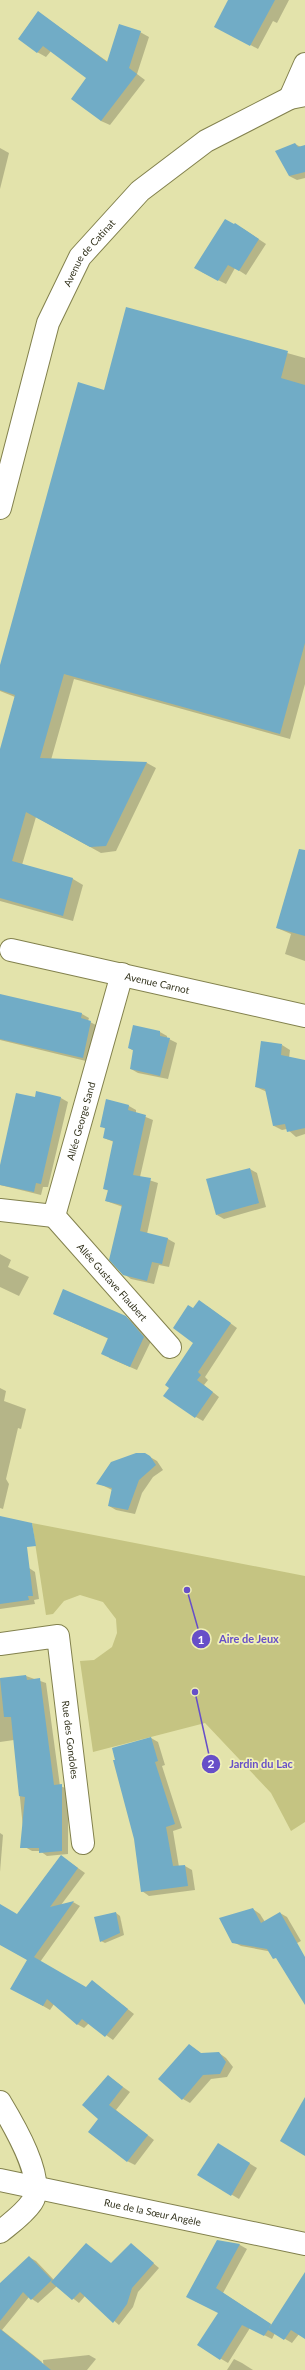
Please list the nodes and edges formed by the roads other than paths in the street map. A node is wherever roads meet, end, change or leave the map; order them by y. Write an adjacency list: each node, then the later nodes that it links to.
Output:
1 (305, 64): 2 (street)
2 (298, 97): 3 (street, Avenue de Catinat)
3 (0, 508)
4 (11, 950): 5 (street, Avenue Carnot)
5 (122, 974): 6 (street, Avenue Carnot); 8 (street, Allée George Sand)
6 (305, 1016)
7 (0, 1210): 8 (street)
8 (54, 1216): 9 (street, Allée Gustave Flaubert)
9 (170, 1348)
10 (0, 1644): 11 (street, Rue des Gondoles)
11 (82, 1843)
12 (0, 2102): 14 (street)
13 (0, 2180): 14 (street, Rue de la Sœur Angèle)
14 (36, 2186): 15 (street); 16 (street, Rue de la Sœur Angèle)
15 (0, 2232)
16 (305, 2244)

